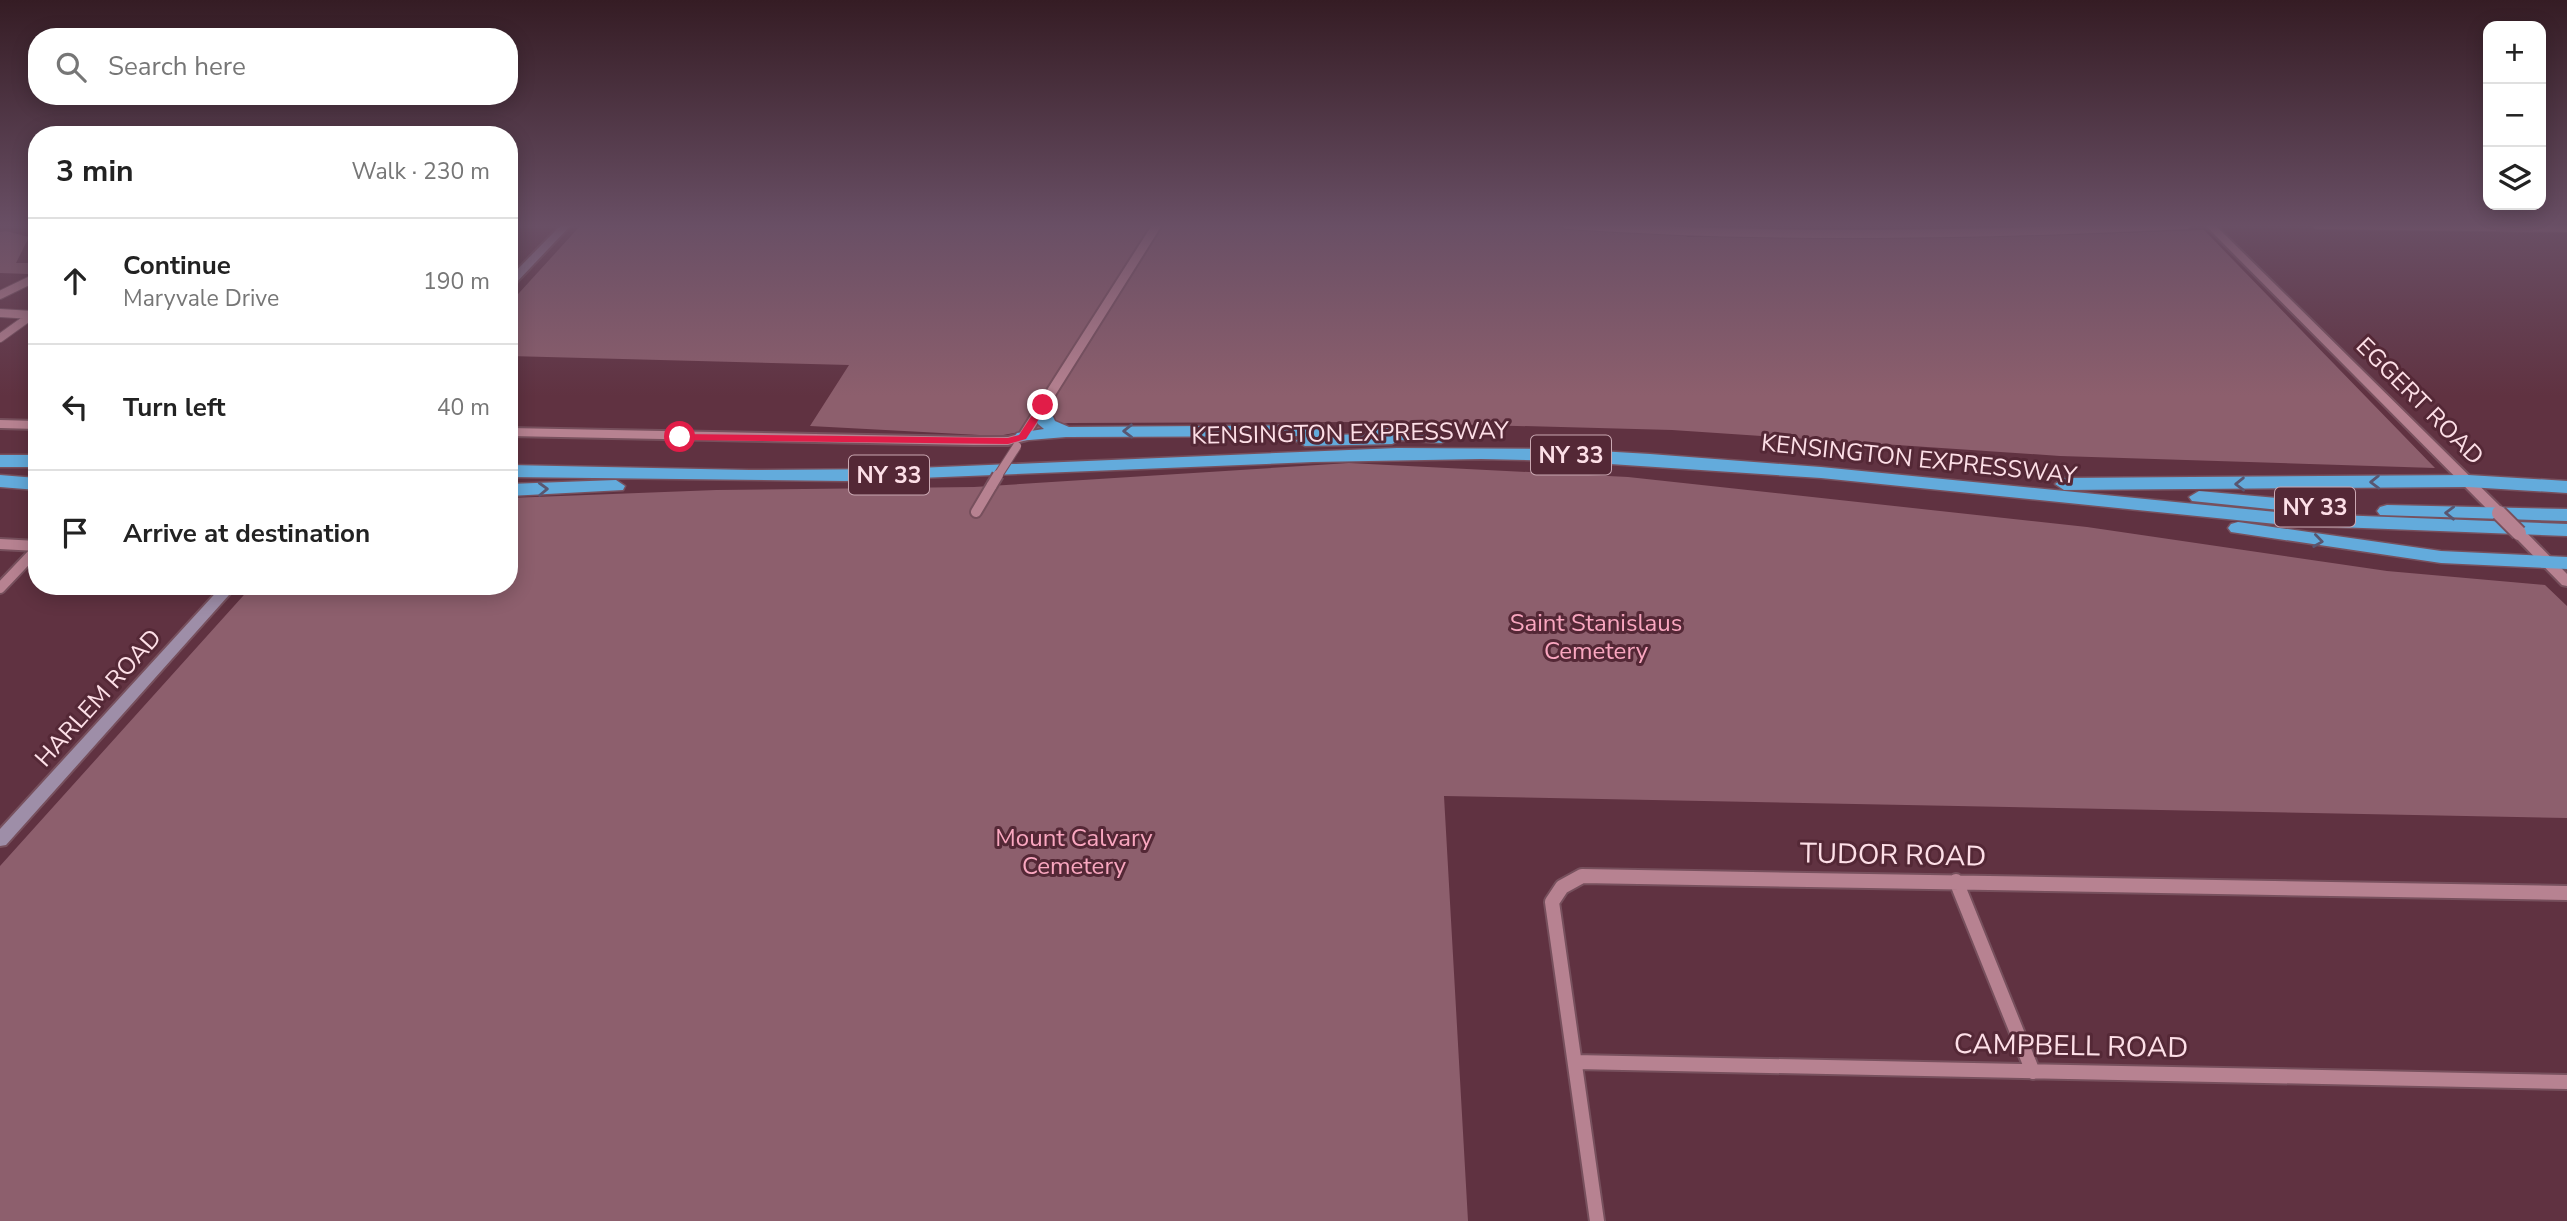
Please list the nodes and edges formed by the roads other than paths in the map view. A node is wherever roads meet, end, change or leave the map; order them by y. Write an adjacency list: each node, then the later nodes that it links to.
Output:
1 (27, 282): 4 (street)
2 (1121, 282): 9 (street)
3 (2267, 282): 26 (street, EGGERT ROAD)
4 (0, 295)
5 (0, 313): 6 (street)
6 (28, 315)
7 (28, 320): 8 (street)
8 (0, 338)
9 (1041, 408): 13 (highway); 15 (street)
10 (0, 424): 11 (street)
11 (28, 425)
12 (518, 432): 15 (street)
13 (1066, 432): 14 (highway, one-way to 13); 15 (highway)
14 (1441, 438): 18 (highway, KENSINGTON EXPRESSWAY / NY 33); 25 (highway, KENSINGTON EXPRESSWAY / NY 33)
15 (1020, 441): 30 (street, bridge)
16 (0, 446): 17 (highway)
17 (28, 447)
18 (518, 457)
19 (0, 461): 20 (highway)
20 (28, 461)
21 (518, 471): 22 (highway, KENSINGTON EXPRESSWAY / NY 33)
22 (770, 476): 28 (highway, one-way to 22); 29 (highway, KENSINGTON EXPRESSWAY / NY 33)
23 (0, 481): 24 (highway)
24 (28, 483)
25 (2064, 484): 26 (highway, one-way to 25); 31 (highway, KENSINGTON EXPRESSWAY / NY 33, one-way to 25)
26 (2471, 484): 27 (highway); 36 (street, EGGERT ROAD, bridge)
27 (2567, 486)
28 (518, 490)
29 (2091, 501): 32 (highway, KENSINGTON EXPRESSWAY / NY 33); 36 (highway, one-way to 36)
30 (976, 512)
31 (2567, 515)
32 (2567, 530)
33 (0, 544): 34 (street)
34 (28, 546)
35 (28, 557): 38 (street)
36 (2554, 562): 37 (street, EGGERT ROAD)
37 (2567, 582)
38 (0, 588)
39 (222, 595): 40 (main road, HARLEM ROAD)
40 (2, 836)
41 (1956, 881): 42 (street, TUDOR ROAD); 43 (street, TUDOR ROAD); 44 (street)
42 (2567, 893)
43 (1575, 1062): 44 (street, CAMPBELL ROAD); 46 (street, TUDOR ROAD)
44 (2033, 1072): 45 (street, CAMPBELL ROAD)
45 (2567, 1082)
46 (1597, 1221)

